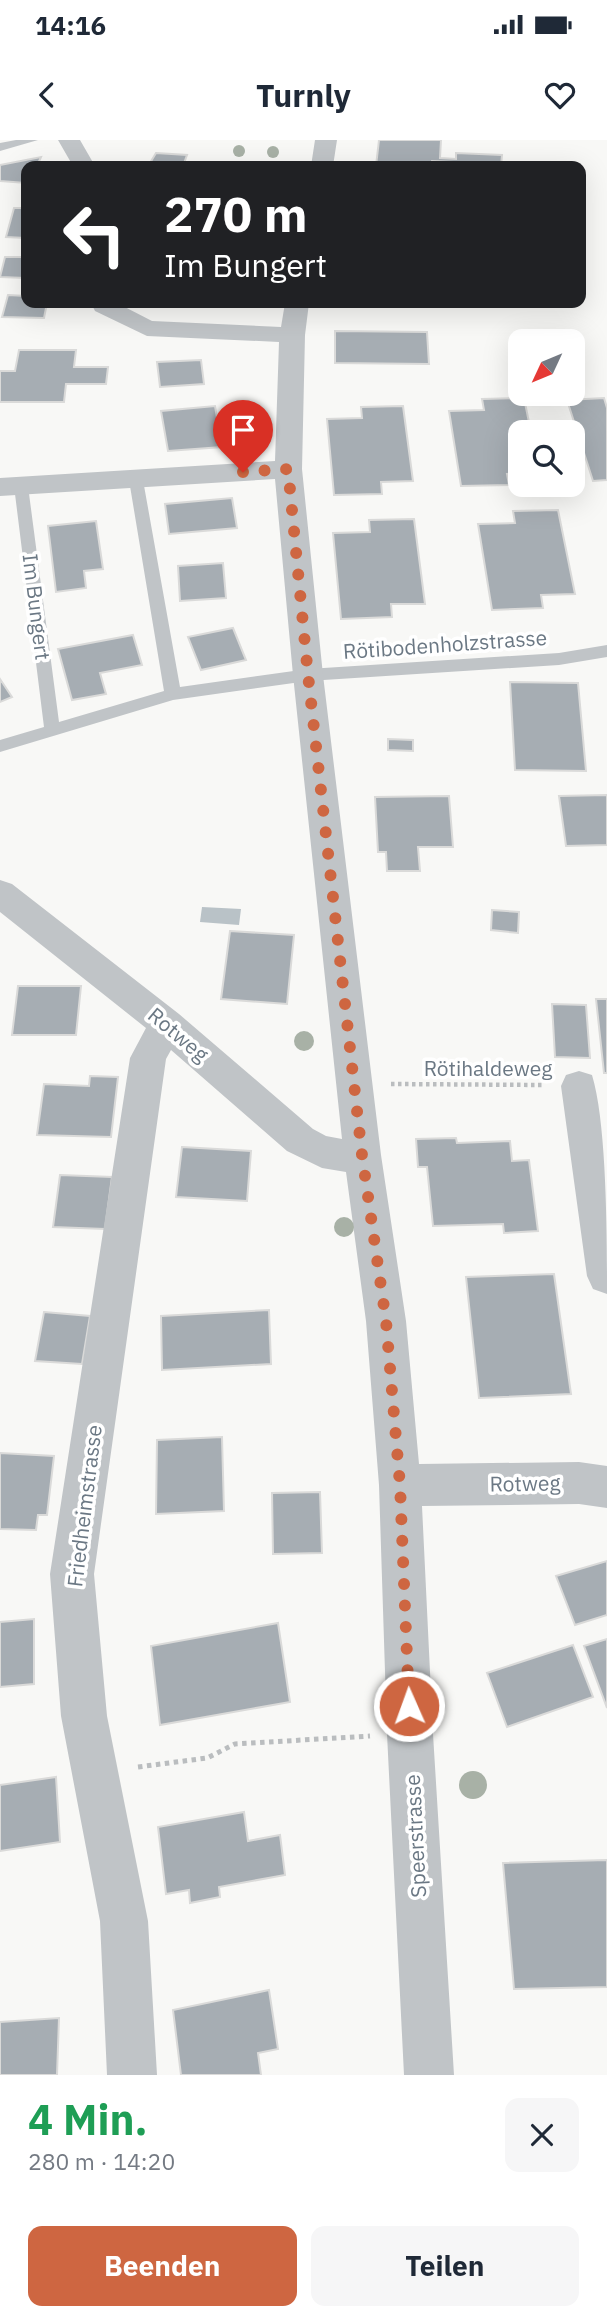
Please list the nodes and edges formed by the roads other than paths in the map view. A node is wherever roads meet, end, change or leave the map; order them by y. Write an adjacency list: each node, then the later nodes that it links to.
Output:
1 (32, 140): 4 (lane)
2 (69, 140): 5 (street)
3 (326, 140): 6 (street)
4 (0, 147)
5 (81, 161)
6 (323, 161)
7 (112, 308): 8 (street)
8 (295, 319): 9 (street, Speerstrasse)
9 (288, 469): 10 (street, Im Bungert); 13 (street, Speerstrasse)
10 (136, 480): 11 (street, Im Bungert); 14 (lane)
11 (10, 486): 15 (lane, Im Bungert)
12 (607, 651): 13 (lane, Rötibodenholzstrasse)
13 (308, 675): 14 (lane, Rötibodenholzstrasse); 20 (street, Speerstrasse)
14 (173, 694): 15 (lane, Rötibodenholzstrasse)
15 (52, 729): 16 (lane, Rötibodenholzstrasse)
16 (0, 746)
17 (0, 893): 18 (street, Rotweg)
18 (166, 1024): 20 (street, Rotweg); 24 (street, Friedheimstrasse)
19 (579, 1086): 21 (street)
20 (362, 1155): 22 (street, Speerstrasse)
21 (607, 1276)
22 (400, 1485): 23 (street, Rotweg); 25 (street, Speerstrasse)
23 (607, 1487)
24 (132, 2075)
25 (429, 2075)

